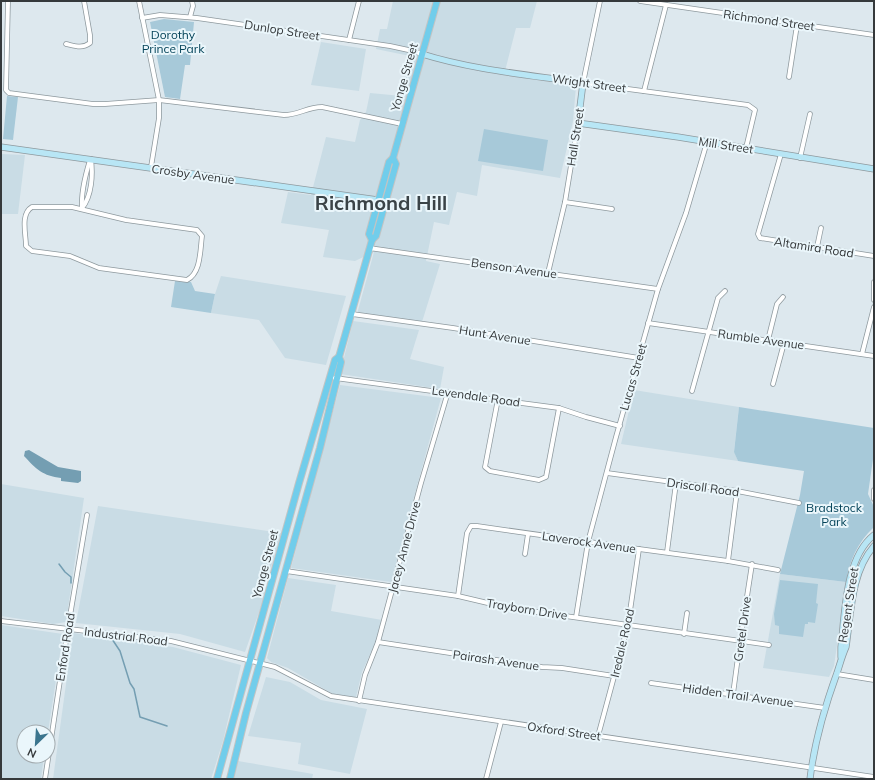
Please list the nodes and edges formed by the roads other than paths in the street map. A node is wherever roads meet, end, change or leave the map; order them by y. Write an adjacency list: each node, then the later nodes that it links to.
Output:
1 (8, 1): 20 (street)
2 (84, 1): 15 (street)
3 (139, 1): 11 (street)
4 (192, 1): 10 (street)
5 (359, 1): 14 (street)
6 (436, 1): 16 (main road, Yonge Street)
7 (600, 1): 18 (street, Hall Street)
8 (640, 1): 9 (street, Richmond Street)
9 (666, 5): 12 (street, Richmond Street); 19 (street)
10 (190, 17): 11 (street, Dunlop Street); 14 (street, Dunlop Street)
11 (142, 18): 20 (street)
12 (797, 25): 13 (street, Richmond Street); 17 (street)
13 (874, 35)
14 (349, 40): 16 (street, Dunlop Street)
15 (66, 44)
16 (422, 54): 18 (street, Wright Street); 23 (main road, Yonge Street)
17 (788, 77)
18 (583, 83): 19 (street, Wright Street); 22 (street, Hall Street)
19 (644, 91): 26 (street, Wright Street)
20 (159, 100): 23 (street); 31 (street)
21 (810, 114): 29 (street)
22 (578, 123): 24 (street, Mill Street); 37 (street, Hall Street)
23 (402, 124): 28 (main road, Yonge Street)
24 (707, 142): 26 (street, Mill Street); 47 (street, Lucas Street)
25 (1, 147): 30 (street, Crosby Avenue)
26 (746, 148): 27 (street, Mill Street)
27 (781, 154): 29 (street, Mill Street); 42 (street, Altamira Road)
28 (393, 158): 35 (main road, Yonge Street); 36 (main road, Yonge Street)
29 (800, 158): 32 (street, Mill Street)
30 (91, 159): 31 (street, Crosby Avenue); 33 (street); 34 (street)
31 (151, 167): 35 (street, Crosby Avenue)
32 (874, 169)
33 (85, 185): 34 (street); 38 (street)
34 (90, 186): 38 (street)
35 (378, 201): 36 (street, Crosby Avenue); 41 (main road, Yonge Street)
36 (385, 201): 41 (main road, Yonge Street)
37 (565, 202): 39 (street); 45 (street, Hall Street)
38 (82, 208): 38 (street)
39 (612, 209)
40 (820, 228): 42 (street)
41 (372, 240): 43 (main road, Yonge Street)
42 (817, 247): 44 (street, Altamira Road)
43 (370, 248): 45 (street, Benson Avenue); 52 (main road, Yonge Street)
44 (874, 256)
45 (548, 273): 47 (street, Benson Avenue)
46 (874, 282): 50 (street)
47 (658, 290): 53 (street, Lucas Street)
48 (724, 291): 54 (street)
49 (783, 297): 55 (street)
50 (874, 300)
51 (874, 307): 57 (street)
52 (352, 314): 59 (main road, Yonge Street); 60 (street, Hunt Avenue)
53 (648, 323): 54 (street, Rumble Avenue); 60 (street, Lucas Street)
54 (708, 332): 55 (street, Rumble Avenue); 64 (street)
55 (768, 340): 56 (street, Rumble Avenue)
56 (784, 343): 57 (street, Rumble Avenue); 63 (street)
57 (862, 354): 58 (street, Rumble Avenue)
58 (874, 356)
59 (339, 357): 61 (main road, Yonge Street); 62 (main road, Yonge Street)
60 (639, 358): 68 (street, Lucas Street)
61 (330, 377): 62 (street, Levendale Road); 99 (main road, Yonge Street)
62 (337, 378): 65 (street, Levendale Road); 86 (main road, Yonge Street)
63 (773, 384)
64 (692, 391)
65 (448, 392): 66 (street, Levendale Road); 87 (street, Jacey Anne Drive)
66 (498, 399): 67 (street, Levendale Road); 67 (street)
67 (559, 408): 68 (street, Levendale Road)
68 (620, 426): 69 (street, Lucas Street)
69 (607, 473): 70 (street, Driscoll Road); 78 (street, Lucas Street)
70 (676, 483): 72 (street, Driscoll Road); 81 (street)
71 (874, 490): 73 (street)
72 (737, 491): 74 (street, Driscoll Road); 83 (street)
73 (874, 499)
74 (799, 503)
75 (87, 515): 93 (street, Enford Road)
76 (528, 534): 78 (street, Laverock Avenue); 82 (street); 88 (street, Laverock Avenue)
77 (874, 535): 98 (street, Regent Street)
78 (588, 542): 80 (street, Laverock Avenue); 90 (street, Lucas Street)
79 (874, 546): 98 (street, Regent Street)
80 (639, 550): 81 (street, Laverock Avenue); 92 (street, Iredale Road)
81 (667, 552): 83 (street, Laverock Avenue)
82 (525, 554)
83 (728, 561): 84 (street, Laverock Avenue)
84 (752, 564): 85 (street, Laverock Avenue); 96 (street, Gretel Drive)
85 (778, 570)
86 (286, 571): 87 (street, Trayborn Drive); 100 (main road, Yonge Street)
87 (394, 586): 88 (street, Trayborn Drive); 95 (street, Jacey Anne Drive)
88 (458, 596): 90 (street, Trayborn Drive)
89 (687, 613): 94 (street)
90 (576, 617): 92 (street, Trayborn Drive)
91 (1, 621): 93 (street, Industrial Road)
92 (628, 625): 94 (street, Trayborn Drive); 102 (street, Iredale Road)
93 (68, 628): 99 (street, Industrial Road); 112 (street, Enford Road)
94 (684, 634): 96 (street, Trayborn Drive)
95 (378, 642): 102 (street, Pairash Avenue); 106 (street, Jacey Anne Drive)
96 (740, 642): 97 (street, Trayborn Drive); 105 (street, Gretel Drive)
97 (770, 646)
98 (841, 657): 101 (street, Regent Street)
99 (250, 661): 100 (street, Industrial Road); 113 (main road, Yonge Street)
100 (261, 663): 106 (street, Oxford Street); 114 (main road, Yonge Street)
101 (837, 674): 103 (street); 107 (street, Regent Street)
102 (614, 676): 109 (street, Iredale Road)
103 (874, 680)
104 (651, 683): 105 (street, Hidden Trail Avenue)
105 (733, 694): 107 (street, Hidden Trail Avenue)
106 (359, 701): 108 (street, Oxford Street)
107 (825, 708): 110 (street, Regent Street)
108 (501, 722): 109 (street, Oxford Street); 115 (street)
109 (598, 736): 110 (street, Oxford Street)
110 (811, 768): 111 (street, Oxford Street); 116 (street, Regent Street)
111 (874, 777)
112 (45, 779)
113 (217, 779)
114 (230, 779)
115 (486, 779)
116 (810, 779)

